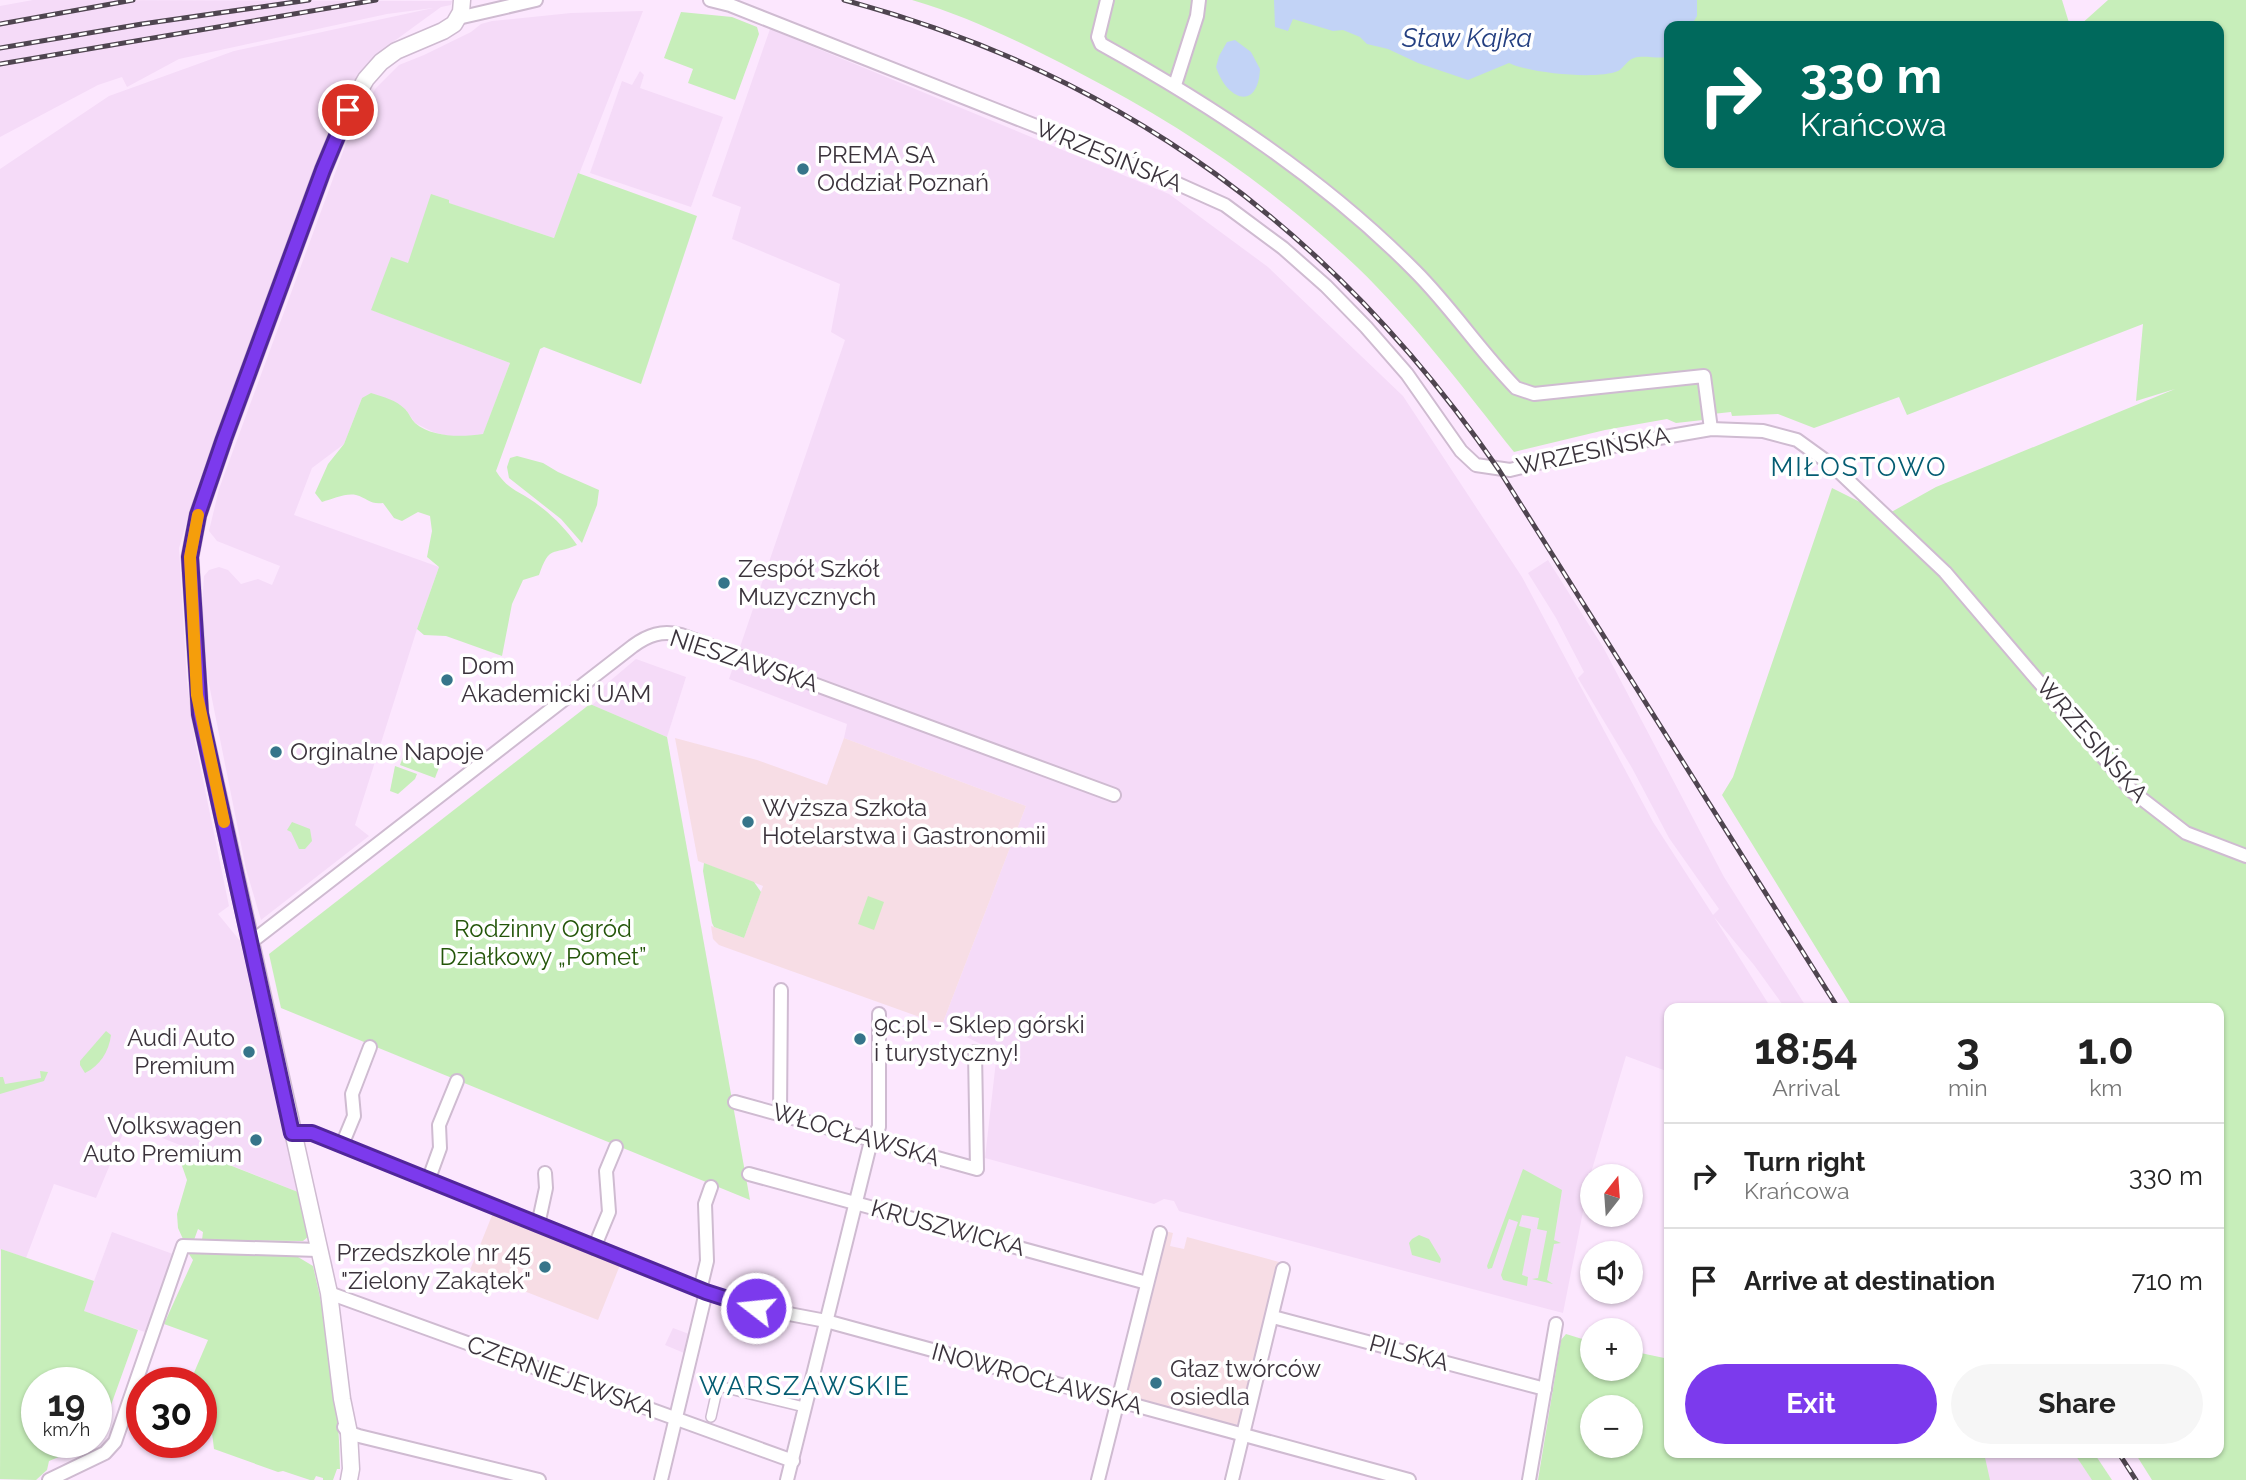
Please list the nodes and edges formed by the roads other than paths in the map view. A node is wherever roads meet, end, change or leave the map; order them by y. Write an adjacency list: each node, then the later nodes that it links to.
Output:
1 (462, 0): 6 (street)
2 (536, 0): 6 (street)
3 (710, 0): 8 (street, WRZESIŃSKA)
4 (1107, 0): 7 (street)
5 (1199, 0): 7 (street)
6 (458, 18): 11 (street)
7 (1175, 85): 8 (street)
8 (1711, 429): 10 (street, WRZESIŃSKA)
9 (1114, 795): 11 (street, NIESZAWSKA)
10 (2246, 856)
11 (250, 943): 19 (street)
12 (781, 990): 18 (street)
13 (879, 1014): 20 (street)
14 (370, 1047): 21 (street)
15 (975, 1052): 20 (street, WŁOCŁAWSKA)
16 (457, 1081): 25 (street)
17 (736, 1102): 18 (street, WŁOCŁAWSKA)
18 (780, 1114): 20 (street, WŁOCŁAWSKA)
19 (292, 1133): 21 (street, INOWROCŁAWSKA); 31 (street)
20 (871, 1141): 27 (street)
21 (342, 1145): 25 (street, INOWROCŁAWSKA)
22 (616, 1147): 30 (street)
23 (545, 1173): 28 (street)
24 (749, 1174): 27 (street, KRUSZWICKA)
25 (428, 1181): 28 (street, INOWROCŁAWSKA)
26 (711, 1187): 34 (street)
27 (856, 1203): 33 (street, KRUSZWICKA); 37 (street)
28 (538, 1225): 30 (street, INOWROCŁAWSKA)
29 (1160, 1233): 33 (street)
30 (594, 1248): 34 (street, INOWROCŁAWSKA)
31 (318, 1250): 35 (street); 47 (street)
32 (1283, 1269): 36 (street)
33 (1147, 1283): 40 (street)
34 (703, 1291): 37 (street, INOWROCŁAWSKA); 43 (street)
35 (329, 1293): 43 (street, CZERNIEJEWSKA); 44 (street)
36 (1273, 1317): 39 (street, PILSKA); 45 (street)
37 (826, 1321): 40 (street, INOWROCŁAWSKA); 46 (street)
38 (1556, 1324): 39 (street)
39 (1545, 1390): 55 (street)
40 (1118, 1401): 45 (street, INOWROCŁAWSKA); 52 (street)
41 (800, 1406): 42 (street)
42 (711, 1417)
43 (675, 1419): 46 (street, CZERNIEJEWSKA); 50 (street)
44 (345, 1428): 48 (street); 49 (street)
45 (1243, 1435): 53 (street); 54 (street, INOWROCŁAWSKA)
46 (793, 1461): 51 (street)
47 (49, 1480)
48 (348, 1480)
49 (539, 1480)
50 (661, 1480)
51 (787, 1480)
52 (1098, 1480)
53 (1232, 1480)
54 (1409, 1480)
55 (1529, 1480)

